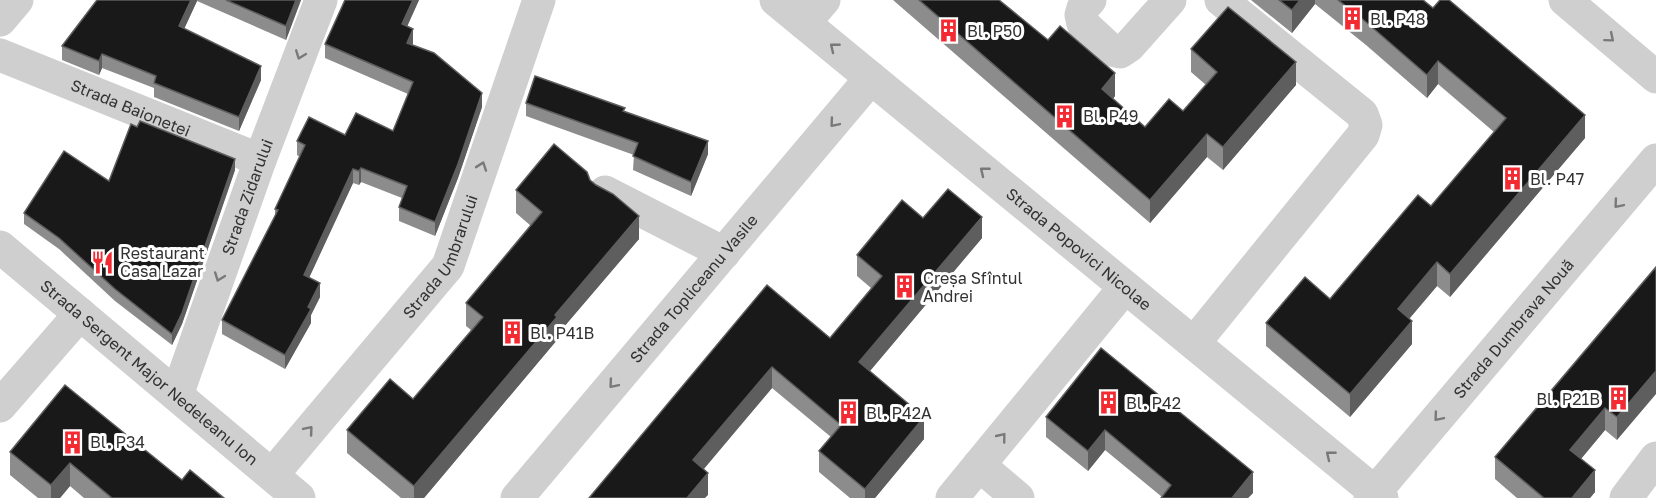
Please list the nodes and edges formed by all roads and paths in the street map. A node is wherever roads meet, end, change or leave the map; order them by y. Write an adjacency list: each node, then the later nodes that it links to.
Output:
1 (17, 0): 10 (street)
2 (321, 0): 14 (street, Strada Zidarului, one-way to 14)
3 (539, 0): 26 (street, Strada Umbrarului, one-way to 3)
4 (776, 0): 9 (street, Strada Popovici Nicolae)
5 (1090, 0): 6 (street)
6 (1170, 0)
7 (1221, 0): 21 (street)
8 (1565, 0): 12 (street, one-way to 12)
9 (814, 12): 13 (street, Strada Popovici Nicolae, one-way to 9)
10 (0, 20)
11 (0, 55): 14 (street, Strada Baionetei)
12 (1656, 77)
13 (871, 78): 18 (street, Strada Topliceanu Vasile, one-way to 18); 19 (street, Strada Popovici Nicolae, one-way to 13)
14 (260, 160): 22 (street, Strada Zidarului, one-way to 22)
15 (1656, 160): 27 (street, Strada Dumbrava Nouă, one-way to 27)
16 (605, 192): 18 (street)
17 (0, 247): 20 (street, Strada Sergent Major Nedeleanu Ion)
18 (724, 253): 29 (street, Strada Topliceanu Vasile, one-way to 29)
19 (1125, 286): 21 (street, Strada Popovici Nicolae); 25 (street, one-way to 19)
20 (80, 314): 22 (street, Strada Sergent Major Nedeleanu Ion); 23 (street)
21 (1194, 343): 27 (street, Strada Popovici Nicolae, one-way to 21)
22 (177, 395): 26 (street, Strada Sergent Major Nedeleanu Ion)
23 (0, 406)
24 (1656, 458): 32 (street)
25 (979, 465): 30 (street); 31 (street)
26 (272, 475): 28 (street, Strada Sergent Major Nedeleanu Ion)
27 (1376, 496)
28 (299, 498)
29 (517, 498)
30 (952, 498)
31 (1018, 498)
32 (1626, 498)

